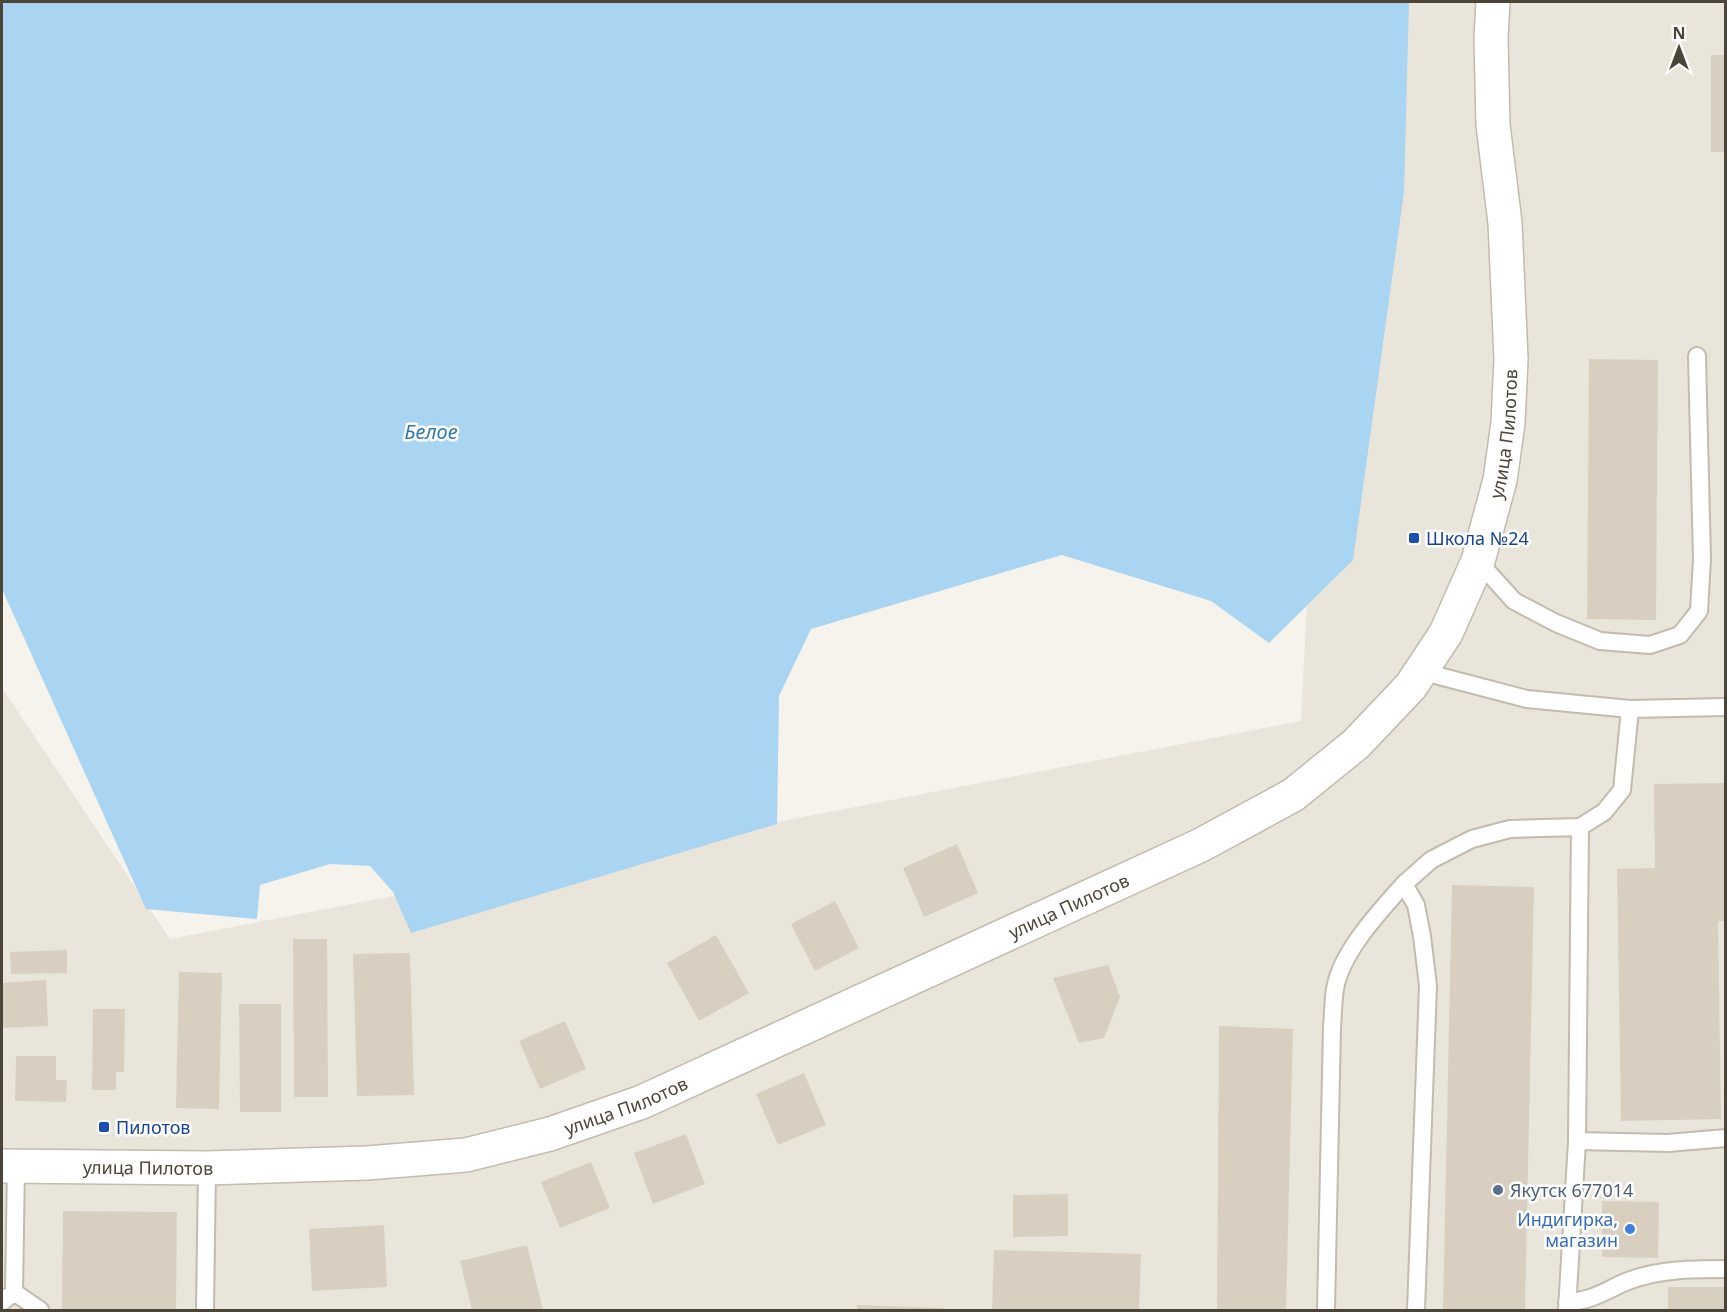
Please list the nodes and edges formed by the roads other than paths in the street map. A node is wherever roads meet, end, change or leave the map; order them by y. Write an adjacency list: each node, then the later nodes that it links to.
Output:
1 (1493, 2): 3 (street, улица Пилотов)
2 (1697, 356): 3 (lane)
3 (1478, 561): 4 (street, улица Пилотов)
4 (1420, 671): 6 (lane); 12 (street, улица Пилотов)
5 (1725, 708): 6 (lane)
6 (1630, 709): 7 (lane)
7 (1580, 827): 8 (lane); 10 (lane)
8 (1404, 884): 18 (lane); 19 (lane)
9 (1725, 1138): 10 (lane)
10 (1577, 1141): 15 (lane)
11 (9, 1166): 12 (street, улица Пилотов); 14 (lane)
12 (207, 1168): 17 (lane)
13 (1725, 1269): 15 (lane)
14 (8, 1297): 16 (lane)
15 (1567, 1306)
16 (40, 1311)
17 (204, 1311)
18 (1326, 1311)
19 (1416, 1311)

